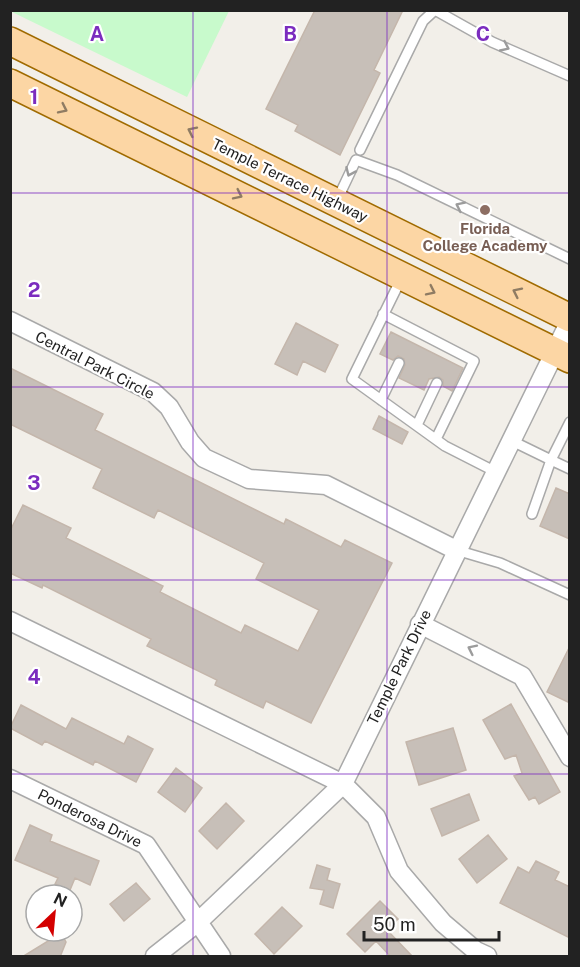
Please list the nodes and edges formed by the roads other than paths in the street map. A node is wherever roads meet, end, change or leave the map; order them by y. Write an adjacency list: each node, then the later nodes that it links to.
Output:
1 (435, 10): 3 (lane, one-way to 3); 5 (lane)
2 (10, 41): 6 (main road, Temple Terrace Highway, one-way to 2)
3 (570, 76)
4 (10, 83): 8 (main road, one-way to 8)
5 (360, 150)
6 (336, 202): 7 (lane, one-way to 6); 10 (main road, Temple Terrace Highway, one-way to 6)
7 (570, 259)
8 (402, 277): 9 (lane); 15 (main road, one-way to 15)
9 (383, 314): 12 (lane); 19 (lane)
10 (570, 320): 15 (street, Temple Park Drive)
11 (10, 321): 28 (street, Central Park Circle)
12 (415, 331): 13 (lane); 14 (lane)
13 (409, 341)
14 (453, 350): 16 (lane); 22 (lane)
15 (562, 355): 23 (street, Temple Park Drive)
16 (449, 361)
17 (399, 363): 19 (lane)
18 (438, 383): 21 (lane)
19 (381, 400): 21 (lane)
20 (570, 422): 24 (lane)
21 (417, 425): 22 (lane)
22 (436, 439): 26 (lane)
23 (510, 440): 24 (lane); 26 (street, Temple Park Drive)
24 (551, 460): 25 (lane); 27 (lane)
25 (570, 469)
26 (494, 471): 28 (street, Temple Park Drive)
27 (532, 513)
28 (456, 550): 29 (lane); 31 (street, Temple Park Drive)
29 (570, 595)
30 (10, 621): 34 (street)
31 (420, 624): 32 (street, one-way to 31); 34 (street, Temple Park Drive)
32 (570, 757)
33 (10, 779): 35 (street, Ponderosa Drive)
34 (343, 784): 35 (street, Temple Park Drive); 38 (street)
35 (198, 922): 36 (street, Temple Park Drive); 37 (street, Ponderosa Drive)
36 (154, 957)
37 (221, 957)
38 (487, 957)

